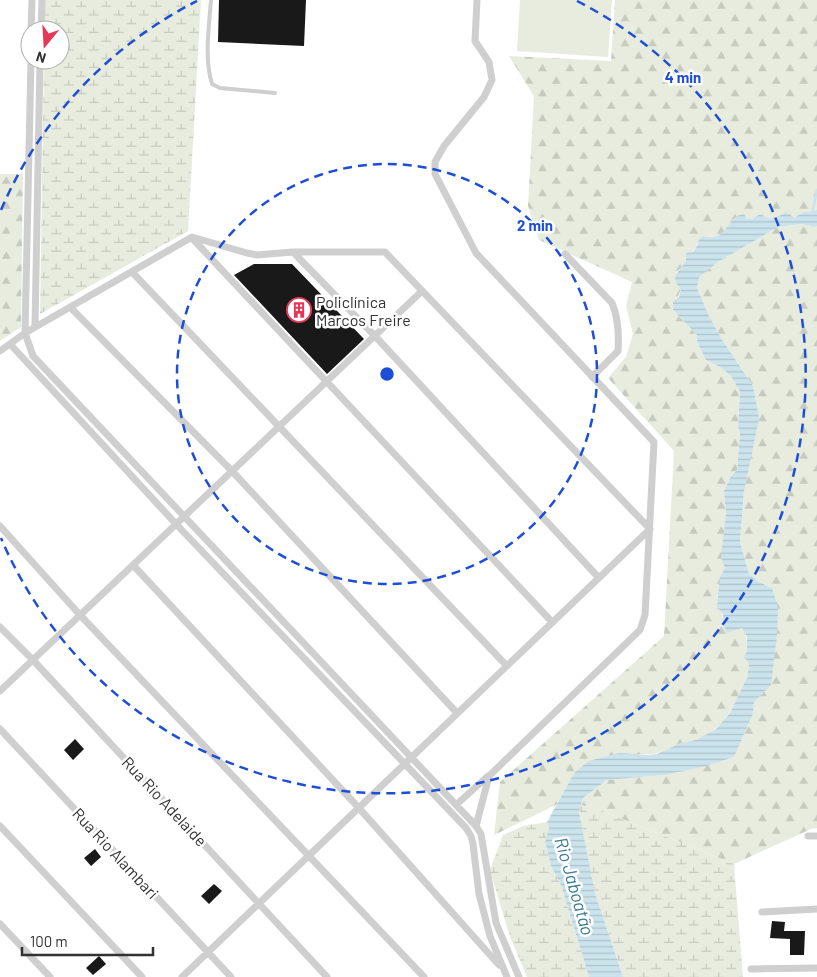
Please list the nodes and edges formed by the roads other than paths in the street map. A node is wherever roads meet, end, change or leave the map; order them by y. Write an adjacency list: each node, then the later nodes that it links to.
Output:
1 (32, 0): 5 (street)
2 (42, 0): 6 (street)
3 (211, 0): 9 (lane)
4 (477, 0): 21 (street)
5 (31, 20)
6 (41, 20)
7 (30, 70): 17 (street)
8 (40, 70): 16 (street)
9 (275, 93)
10 (192, 238): 11 (street); 13 (street); 22 (street)
11 (293, 252): 14 (street); 18 (street)
12 (565, 254): 21 (street)
13 (132, 272): 15 (street); 23 (street)
14 (422, 291): 18 (street); 28 (street)
15 (70, 308): 16 (street); 24 (street)
16 (35, 328): 17 (street)
17 (25, 333): 19 (street); 25 (street)
18 (375, 336): 22 (street); 30 (street)
19 (10, 344): 20 (street); 26 (street)
20 (0, 351)
21 (592, 377): 28 (street)
22 (327, 382): 23 (street); 32 (street)
23 (279, 426): 24 (street); 35 (street)
24 (232, 471): 25 (street); 37 (street)
25 (184, 517): 26 (street); 39 (street)
26 (176, 524): 29 (street); 40 (street)
27 (0, 526): 31 (street)
28 (650, 529): 30 (street); 41 (street)
29 (133, 565): 31 (street); 43 (street)
30 (599, 578): 32 (street)
31 (80, 615): 34 (street); 48 (street)
32 (552, 622): 35 (street)
33 (0, 627): 34 (street, Rua Rio Adelaide)
34 (33, 660): 36 (street); 49 (street, Rua Rio Adelaide)
35 (507, 666): 37 (street)
36 (0, 691)
37 (457, 713): 39 (street)
38 (0, 729): 53 (street, Rua Rio Alambari)
39 (411, 756): 40 (street); 42 (street)
40 (403, 764): 43 (street); 56 (street)
41 (489, 776): 42 (street); 45 (street)
42 (456, 804): 45 (street)
43 (358, 807): 48 (street); 56 (street)
44 (0, 826): 58 (street)
45 (476, 826): 63 (street)
46 (808, 836): 47 (street)
47 (817, 836)
48 (308, 855): 49 (street); 62 (street)
49 (259, 902): 53 (street); 61 (street, Rua Rio Adelaide)
50 (817, 909): 51 (street)
51 (762, 912)
52 (0, 924): 57 (street)
53 (208, 952): 59 (street); 60 (street, Rua Rio Alambari)
54 (817, 968): 55 (street)
55 (751, 969)
56 (505, 973)
57 (50, 977)
58 (142, 977)
59 (182, 977)
60 (231, 977)
61 (327, 977)
62 (424, 977)
63 (519, 977)

